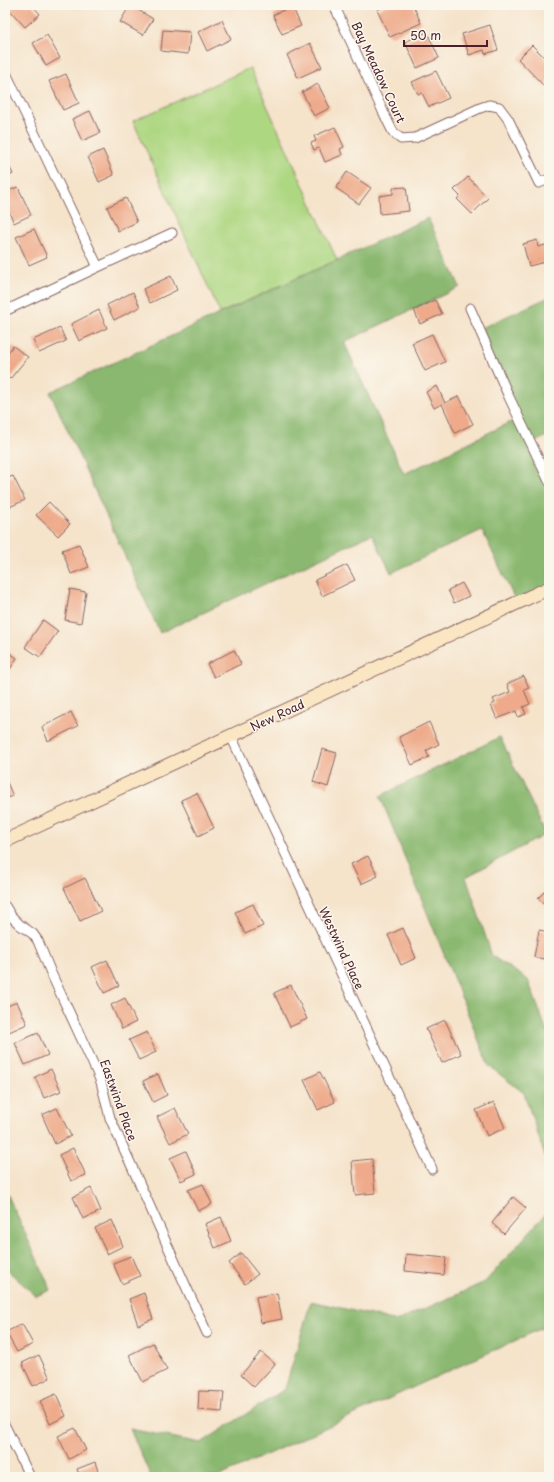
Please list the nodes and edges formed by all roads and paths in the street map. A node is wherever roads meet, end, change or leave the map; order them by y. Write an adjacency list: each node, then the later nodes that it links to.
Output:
1 (334, 5): 3 (street, Bay Meadow Court)
2 (5, 71): 5 (street)
3 (549, 179)
4 (172, 233): 5 (street)
5 (98, 267): 7 (street)
6 (470, 308): 8 (street)
7 (8, 310)
8 (549, 481)
9 (549, 588): 10 (street, New Road)
10 (231, 736): 11 (street, New Road); 13 (street, Westwind Place)
11 (5, 841)
12 (5, 906): 14 (street, Eastwind Place)
13 (432, 1169)
14 (207, 1334)
15 (5, 1426): 16 (street)
16 (30, 1477)

